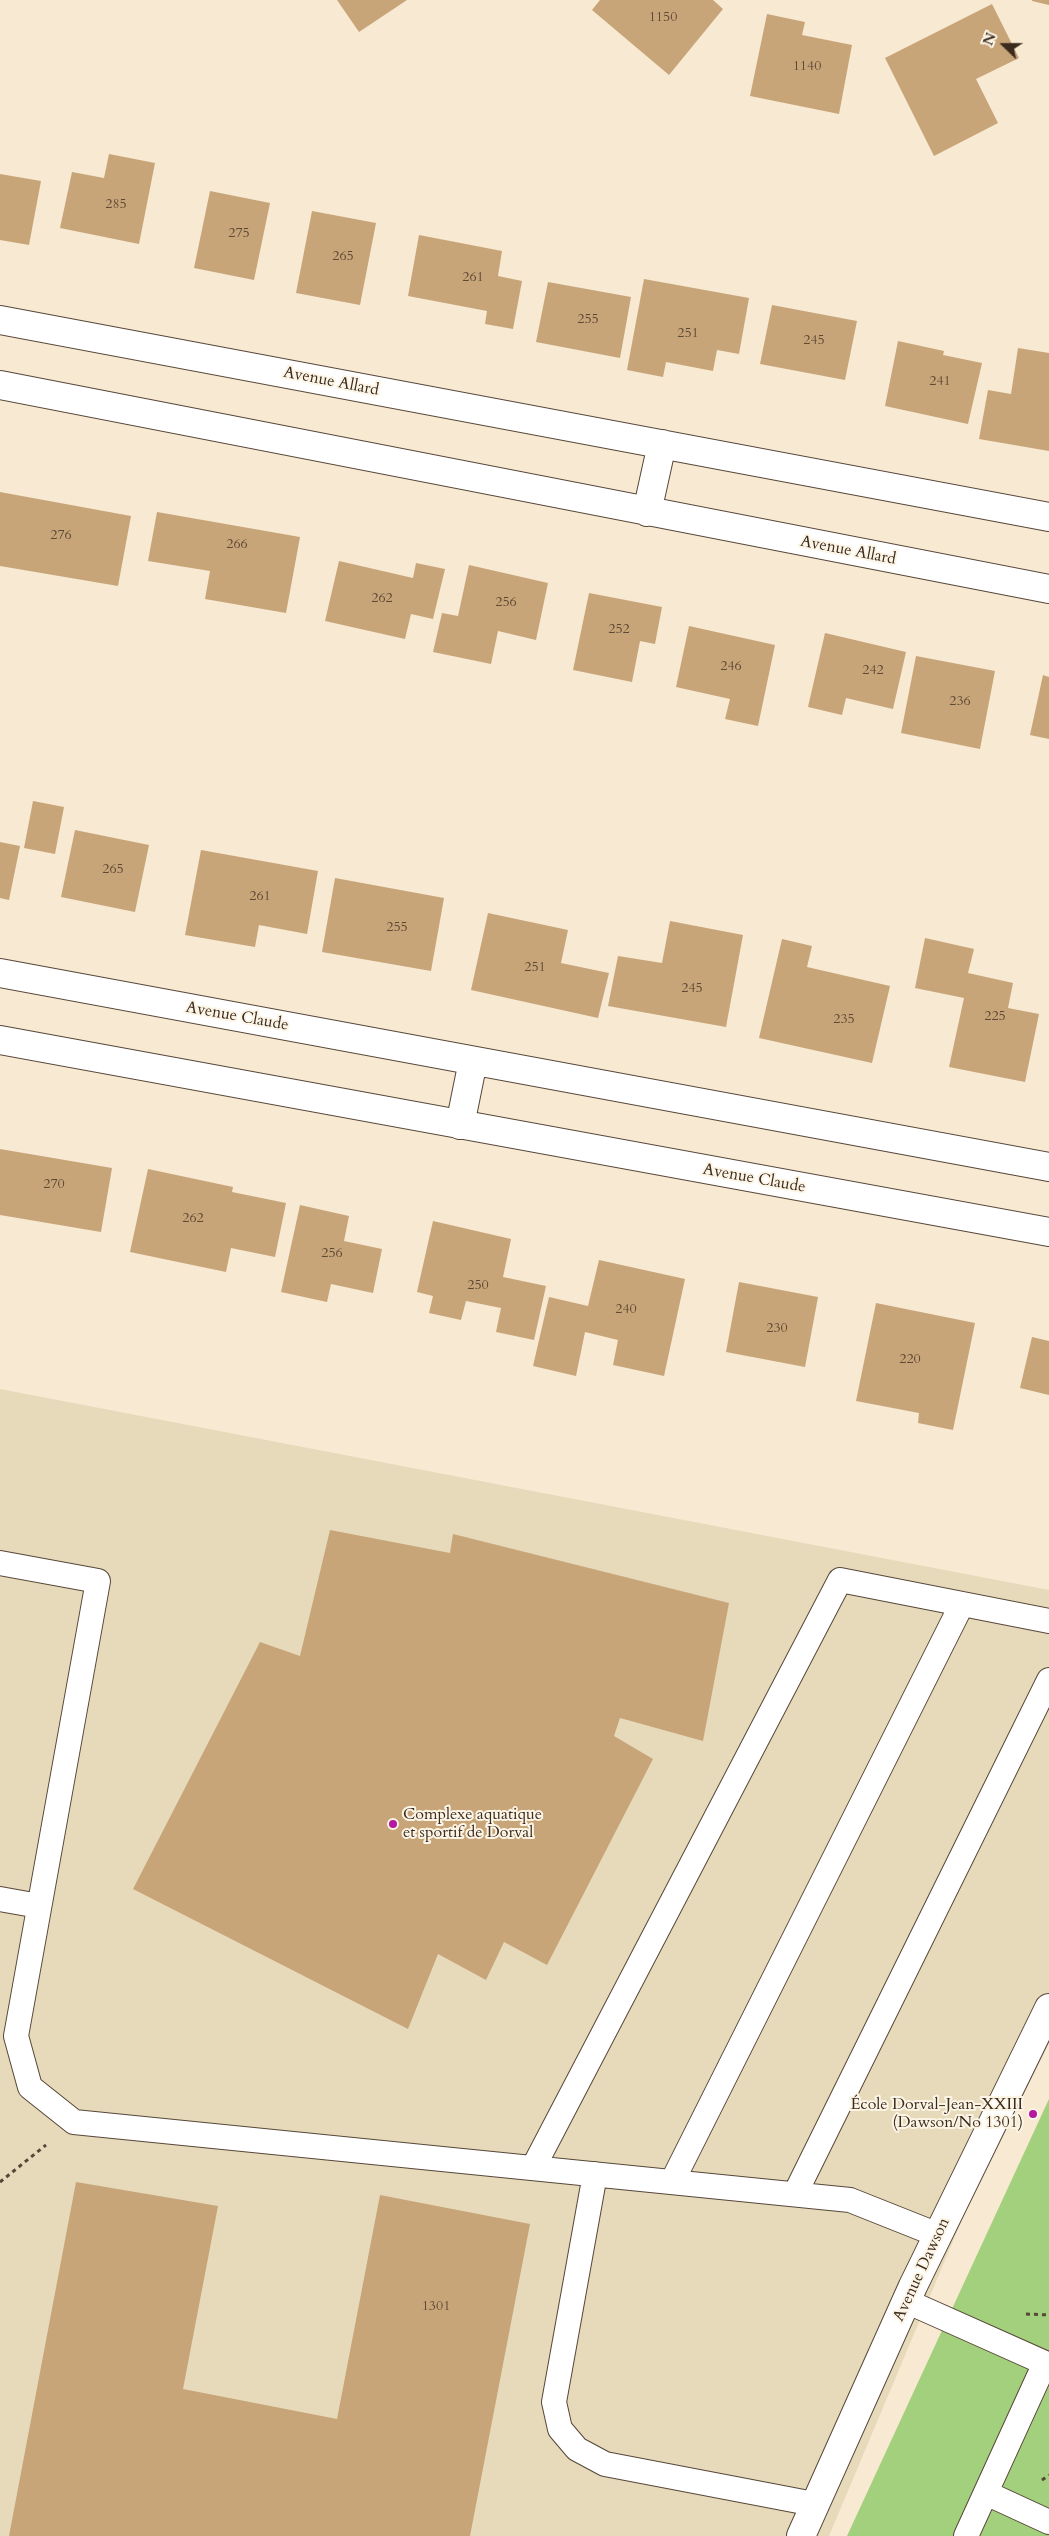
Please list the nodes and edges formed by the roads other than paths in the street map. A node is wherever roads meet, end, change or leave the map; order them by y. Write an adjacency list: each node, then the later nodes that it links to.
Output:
1 (0, 320): 3 (street, Avenue Allard)
2 (0, 385): 4 (street, Avenue Allard)
3 (662, 444): 4 (street); 5 (street, Avenue Allard)
4 (647, 512): 6 (street, Avenue Allard)
5 (1049, 517)
6 (1049, 589)
7 (0, 973): 9 (street, Avenue Claude)
8 (0, 1040): 10 (street, Avenue Claude)
9 (473, 1061): 10 (street); 11 (street, Avenue Claude)
10 (460, 1125): 12 (street, Avenue Claude)
11 (1049, 1167)
12 (1049, 1232)
13 (0, 1563): 18 (lane)
14 (962, 1604): 15 (lane); 20 (lane); 22 (lane)
15 (1049, 1621)
16 (1049, 1680): 23 (lane)
17 (0, 1899): 18 (lane)
18 (39, 1906): 20 (lane)
19 (1049, 2008): 24 (street, Avenue Dawson)
20 (533, 2168): 21 (lane)
21 (595, 2174): 22 (lane); 27 (lane)
22 (672, 2182): 23 (lane)
23 (795, 2194): 24 (lane)
24 (938, 2235): 25 (street, Avenue Dawson)
25 (906, 2301): 26 (lane); 27 (street, Avenue Dawson)
26 (986, 2493): 28 (lane); 30 (lane)
27 (814, 2504): 29 (street, Avenue Dawson)
28 (1049, 2522)
29 (801, 2536)
30 (966, 2536)

